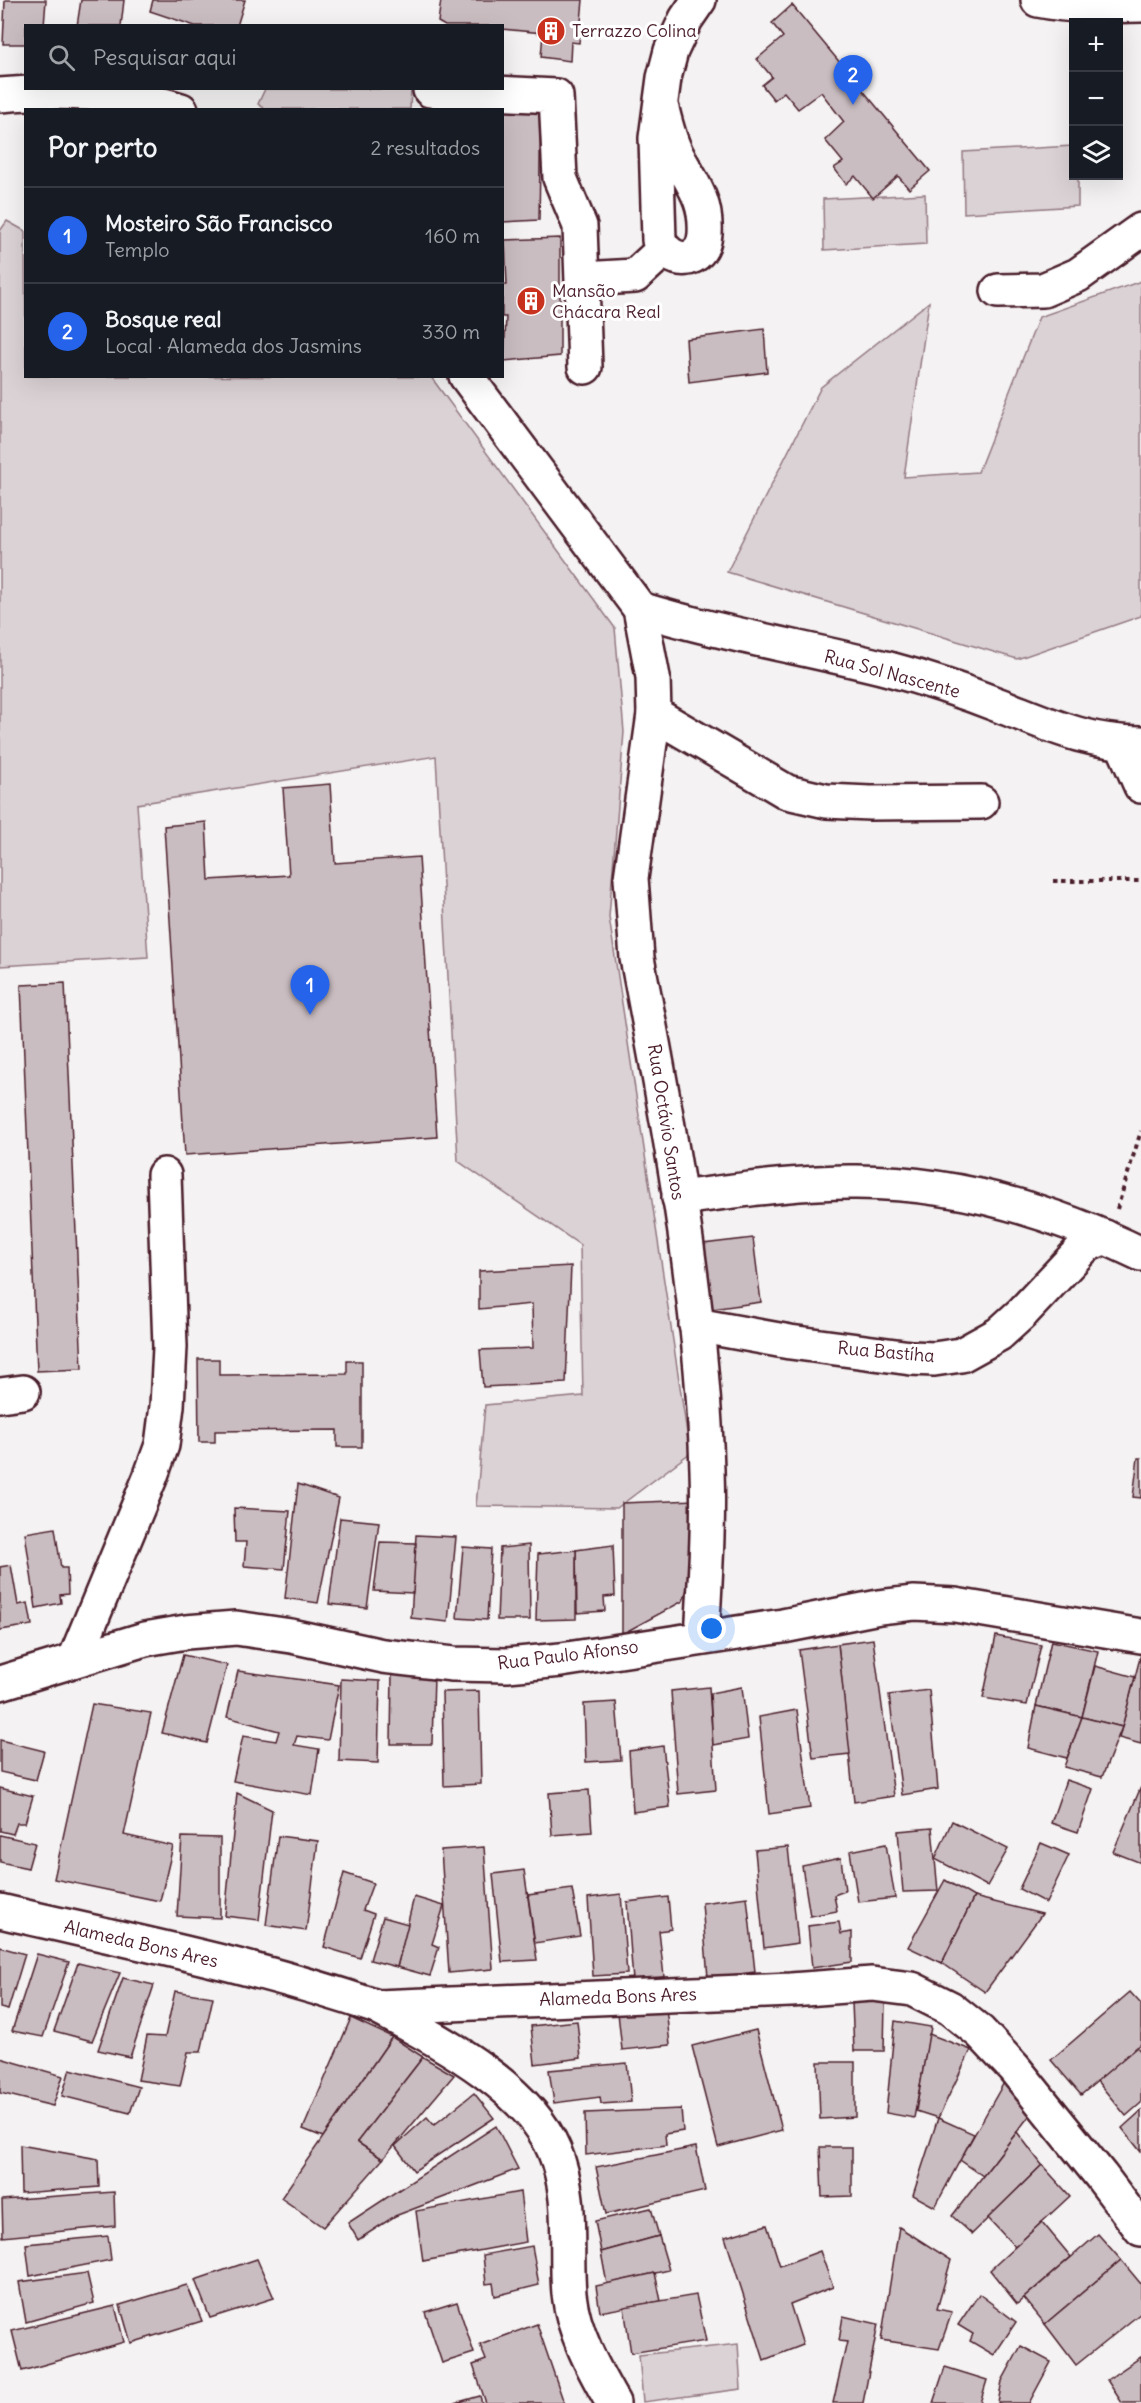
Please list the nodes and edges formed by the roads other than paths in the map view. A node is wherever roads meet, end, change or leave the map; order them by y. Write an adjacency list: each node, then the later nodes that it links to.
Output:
1 (699, 0): 7 (street)
2 (1038, 0): 3 (street)
3 (1141, 5)
4 (430, 90): 12 (street)
5 (0, 95): 6 (street)
6 (174, 108)
7 (662, 109): 8 (street); 9 (street)
8 (691, 179): 9 (street); 11 (street)
9 (657, 184): 11 (street)
10 (1141, 230): 13 (street)
11 (663, 250): 12 (street)
12 (583, 279): 14 (street)
13 (998, 291)
14 (585, 367)
15 (467, 378): 16 (street)
16 (640, 609): 17 (street, Rua Octávio Santos); 18 (street, Rua Sol Nascente)
17 (654, 714): 20 (street); 22 (street, Rua Octávio Santos)
18 (1131, 743): 19 (street)
19 (1141, 786)
20 (981, 802)
21 (164, 1175): 28 (street)
22 (679, 1198): 23 (street); 25 (street, Rua Octávio Santos)
23 (1105, 1237): 24 (street); 25 (street, Rua Bastíha)
24 (1141, 1254)
25 (696, 1325): 27 (street, Rua Octávio Santos)
26 (1141, 1636): 27 (street, Rua Paulo Afonso)
27 (702, 1638): 28 (street, Rua Paulo Afonso)
28 (75, 1659): 29 (street, Rua Paulo Afonso)
29 (0, 1683)
30 (0, 1911): 31 (street, Alameda Bons Ares)
31 (377, 2007): 32 (street, Alameda Bons Ares); 33 (street)
32 (1141, 2229)
33 (613, 2403)

